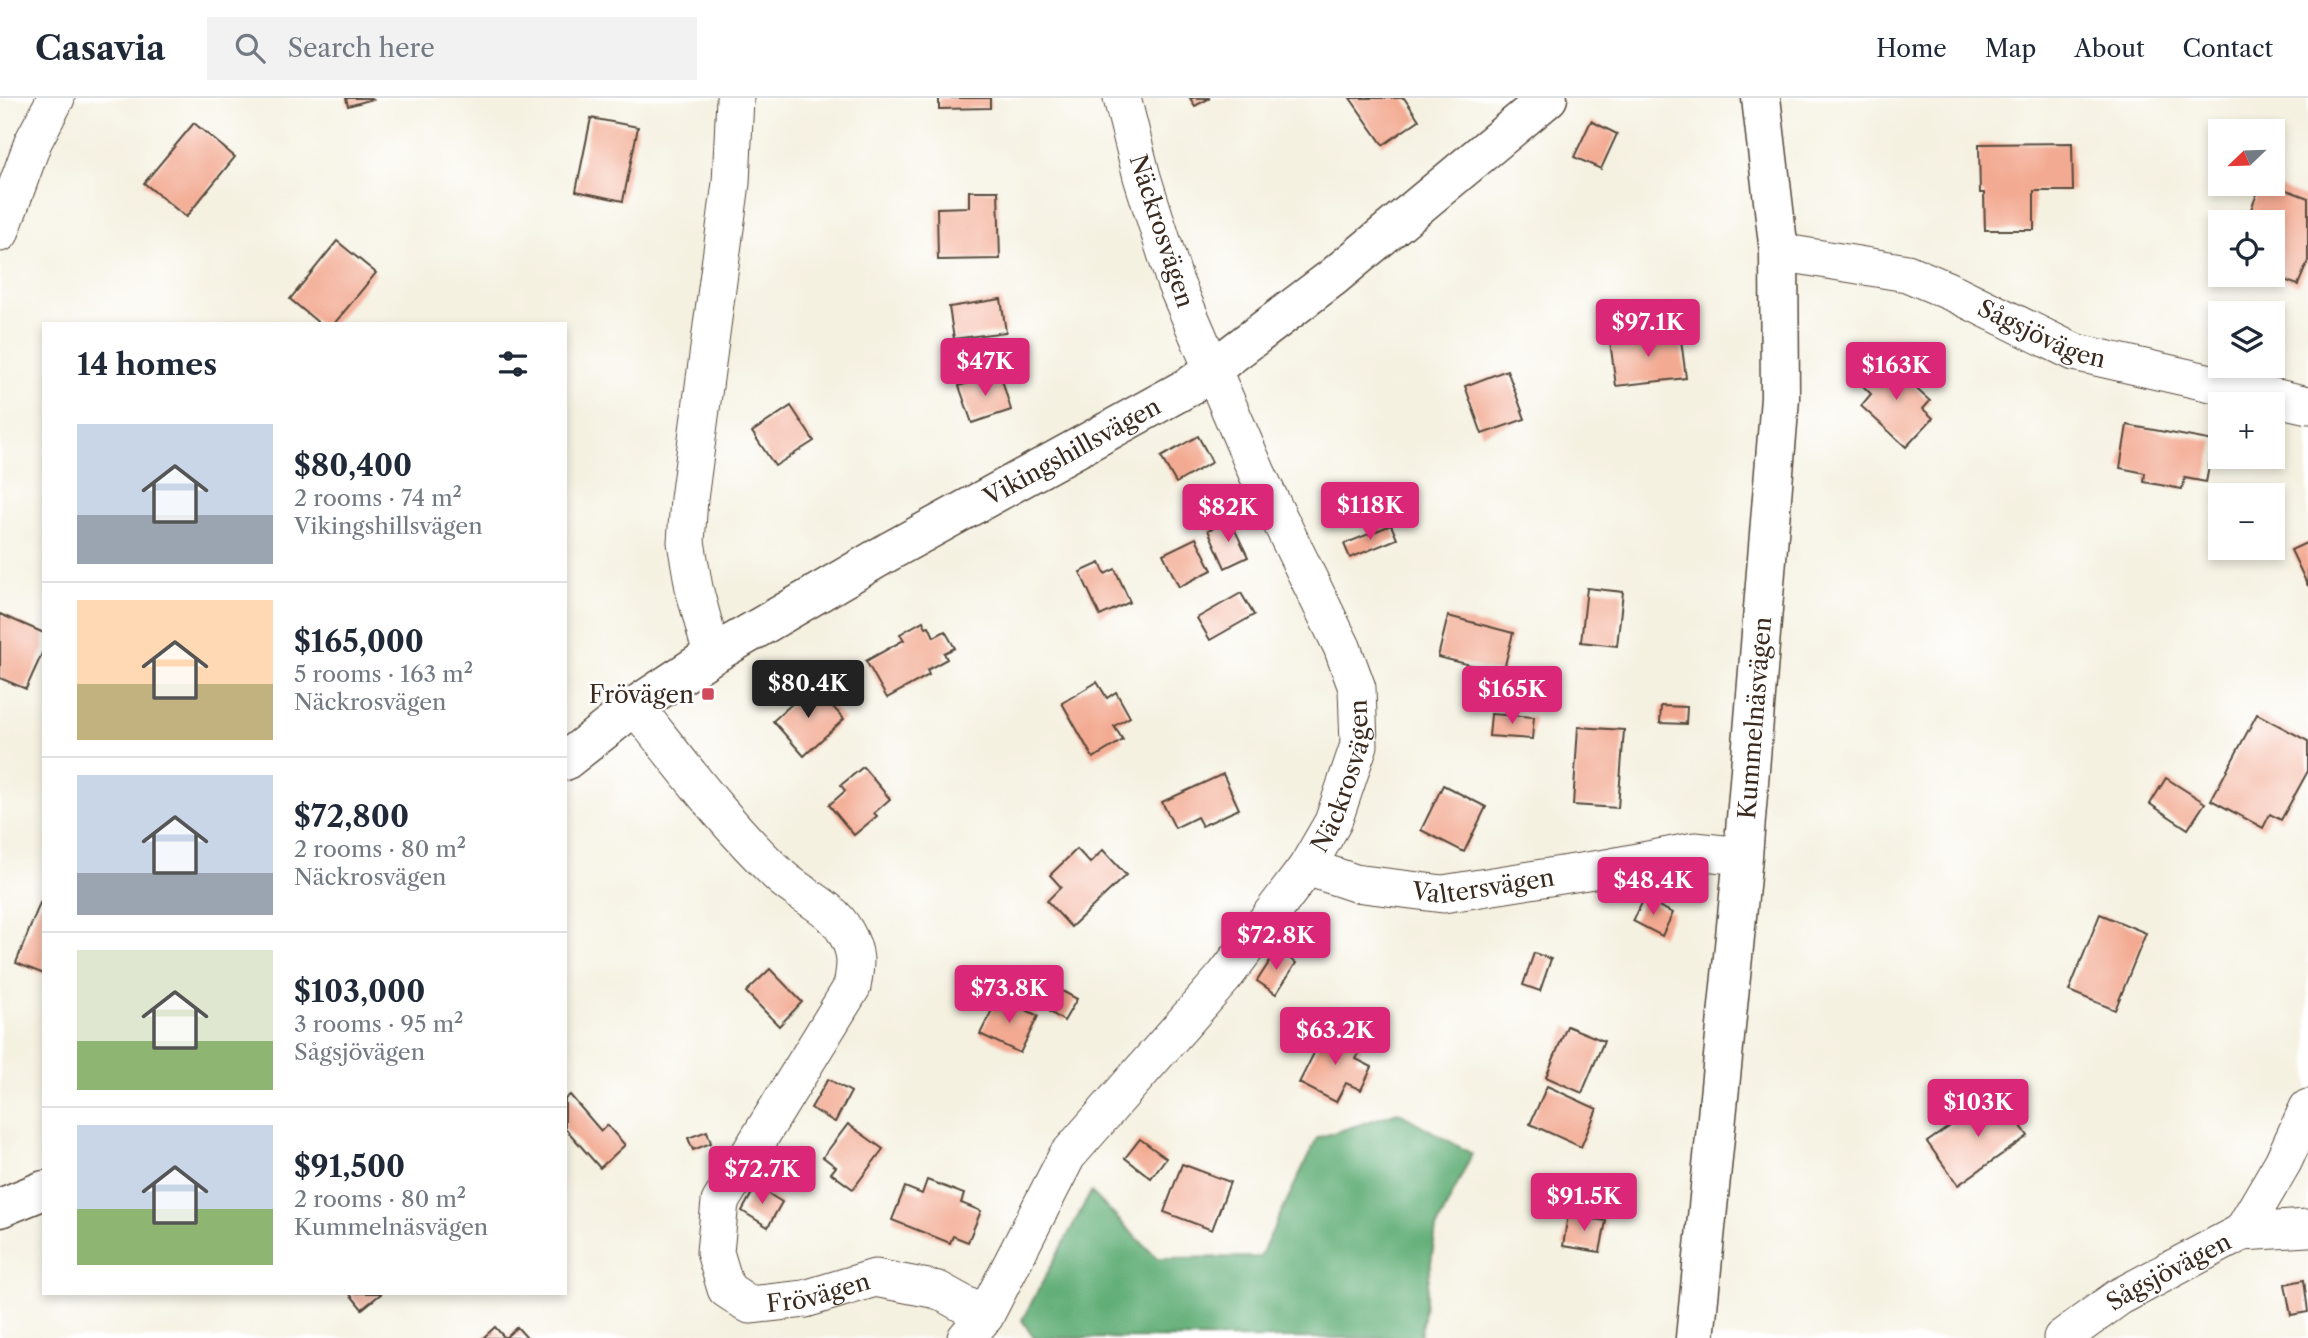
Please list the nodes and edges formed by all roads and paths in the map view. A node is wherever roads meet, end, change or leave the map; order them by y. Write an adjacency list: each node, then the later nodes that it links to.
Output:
1 (56, 98): 6 (street)
2 (734, 98): 10 (street)
3 (1122, 98): 8 (street, Näckrosvägen)
4 (1549, 98): 8 (street, Vikingshillsvägen)
5 (1761, 98): 7 (street, Kummelnäsvägen)
6 (0, 233)
7 (1779, 252): 9 (street, Sågsjövägen); 13 (street, Kummelnäsvägen)
8 (1213, 369): 10 (street, Vikingshillsvägen); 14 (street, Näckrosvägen)
9 (2308, 405)
10 (712, 655): 11 (street, Vikingshillsvägen)
11 (635, 706): 12 (street, Vikingshillsvägen); 20 (street, Frövägen)
12 (567, 759)
13 (1743, 856): 14 (street, Valtersvägen); 21 (street, Kummelnäsvägen)
14 (1307, 867): 20 (street, Näckrosvägen)
15 (2308, 1108): 19 (street, Sågsjövägen)
16 (42, 1191): 17 (street)
17 (0, 1208)
18 (2308, 1228): 19 (street, Sågsjövägen)
19 (2242, 1232): 22 (street, Sågsjövägen)
20 (975, 1327)
21 (1695, 1338)
22 (2062, 1338)

